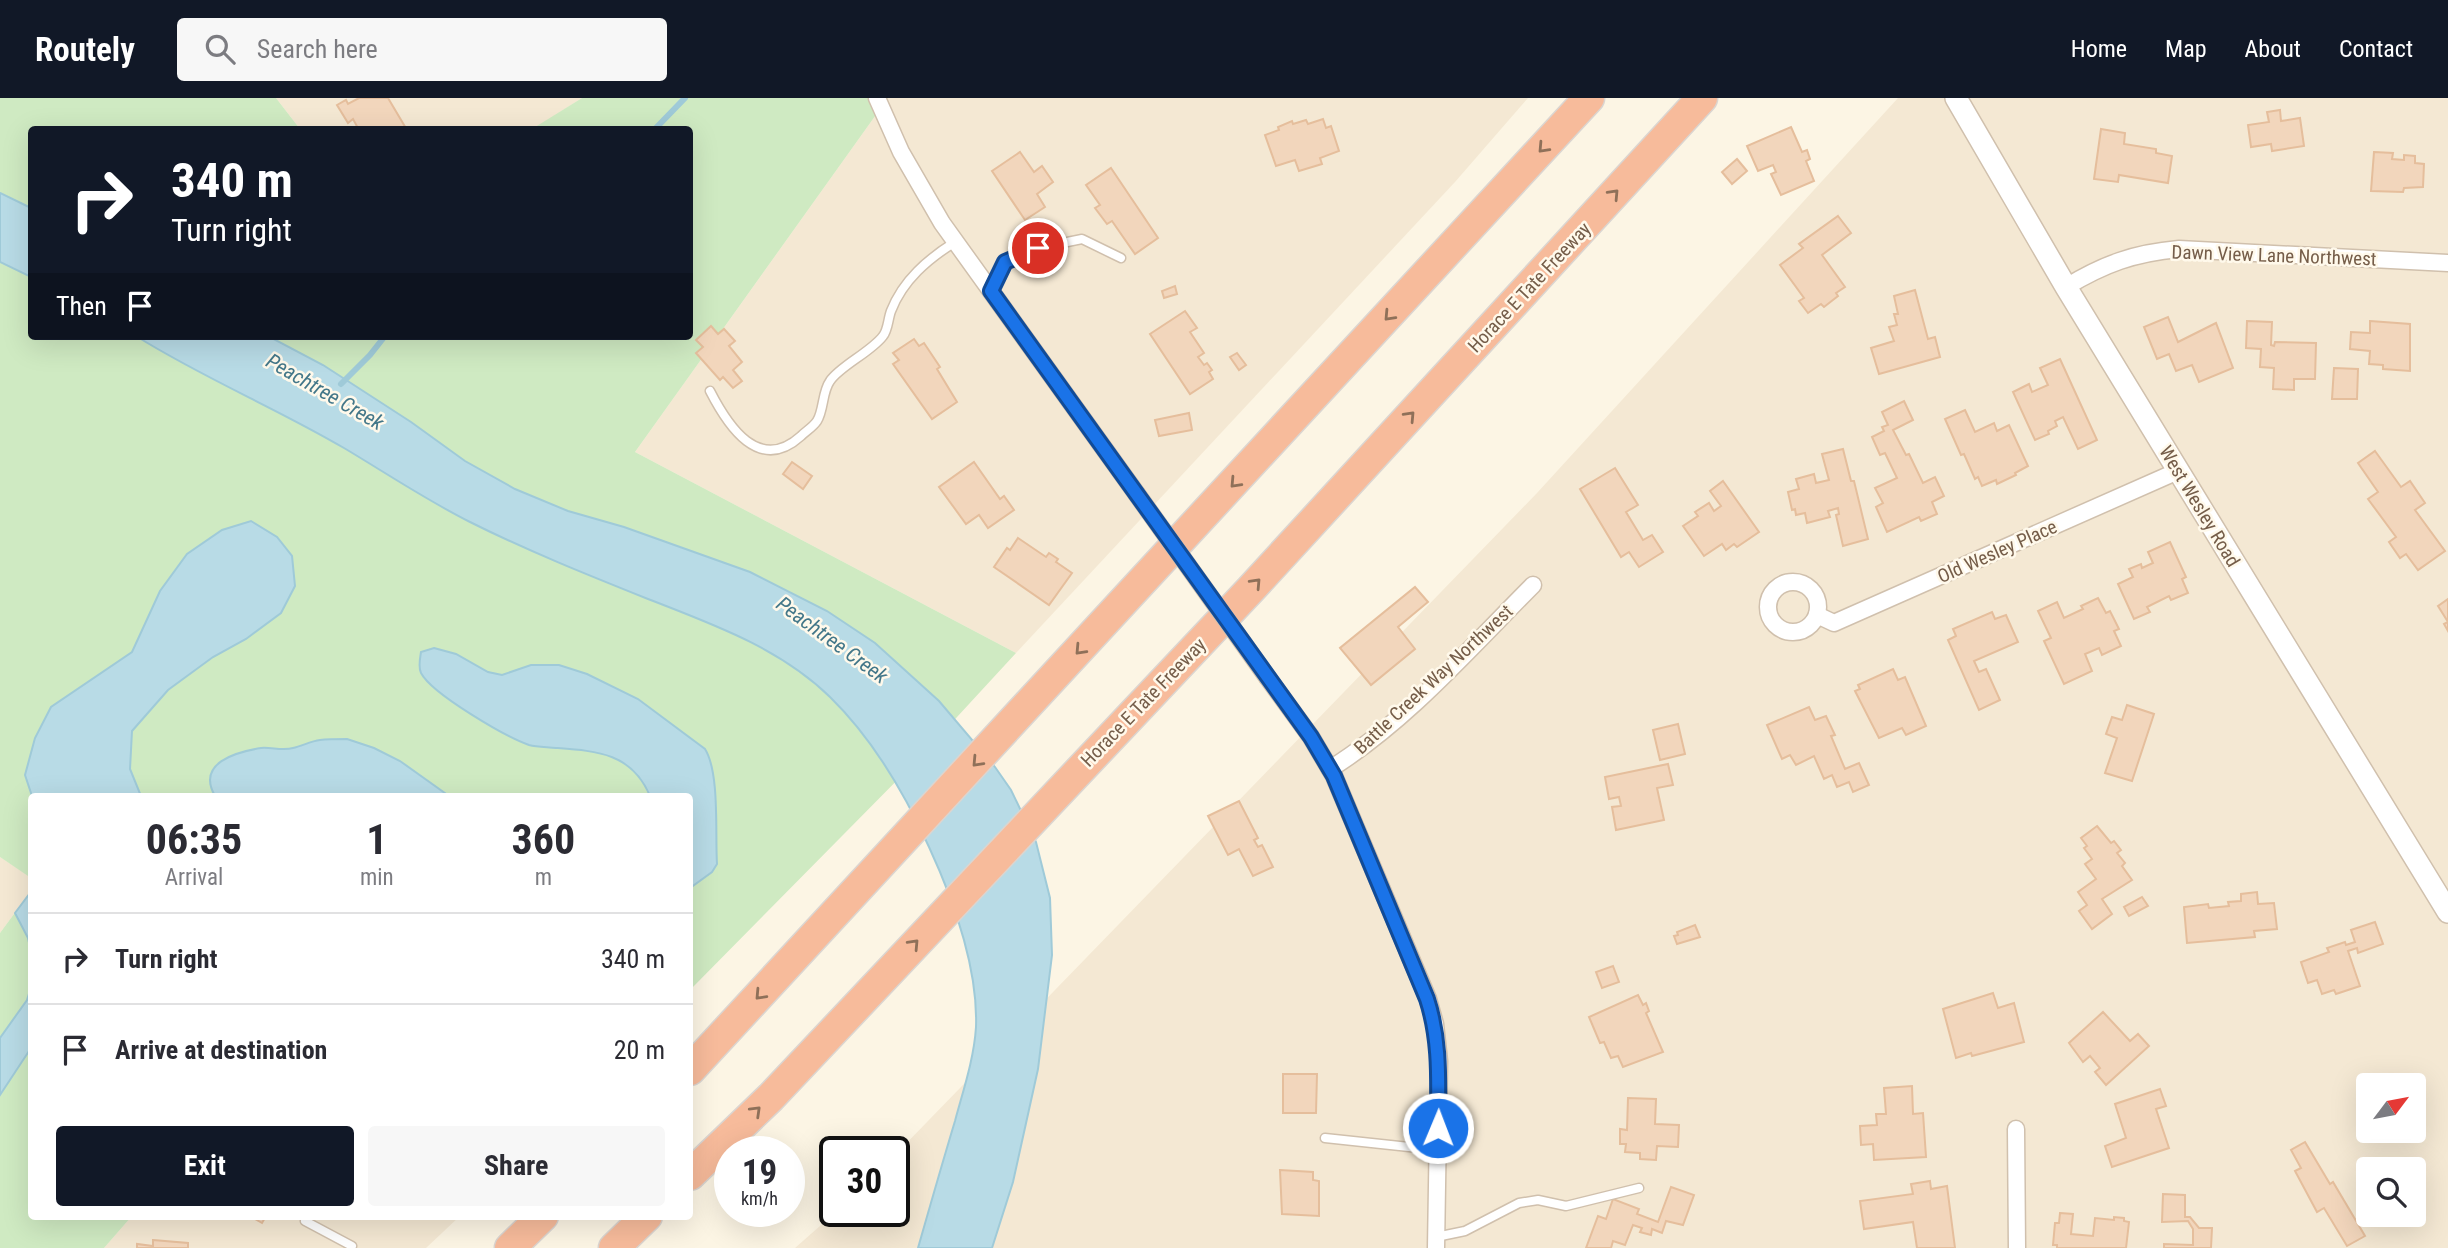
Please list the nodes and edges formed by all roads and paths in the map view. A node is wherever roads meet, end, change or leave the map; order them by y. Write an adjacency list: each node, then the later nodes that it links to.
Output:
1 (877, 98): 5 (street)
2 (1589, 98): 16 (highway, one-way to 16)
3 (1702, 98): 20 (highway, Horace E Tate Freeway, one-way to 3)
4 (1956, 98): 8 (street, West Wesley Road)
5 (955, 242): 9 (street); 10 (lane)
6 (1121, 258): 9 (lane)
7 (2448, 263): 8 (street, Dawn View Lane Northwest)
8 (2066, 287): 11 (street, West Wesley Road)
9 (991, 291): 14 (street, bridge)
10 (710, 391)
11 (2178, 471): 13 (street, Old Wesley Place); 15 (street, West Wesley Road)
12 (1533, 585): 14 (street, Battle Creek Way Northwest)
13 (1817, 615)
14 (1330, 769): 19 (street)
15 (2448, 912)
16 (693, 1067)
17 (2015, 1129): 29 (street)
18 (1325, 1138): 19 (lane)
19 (1437, 1150): 25 (street)
20 (693, 1172)
21 (1639, 1188): 25 (lane)
22 (540, 1220): 27 (highway)
23 (643, 1220): 28 (highway)
24 (305, 1221): 26 (lane)
25 (1436, 1243)
26 (352, 1246)
27 (509, 1248)
28 (614, 1248)
29 (2017, 1248)

